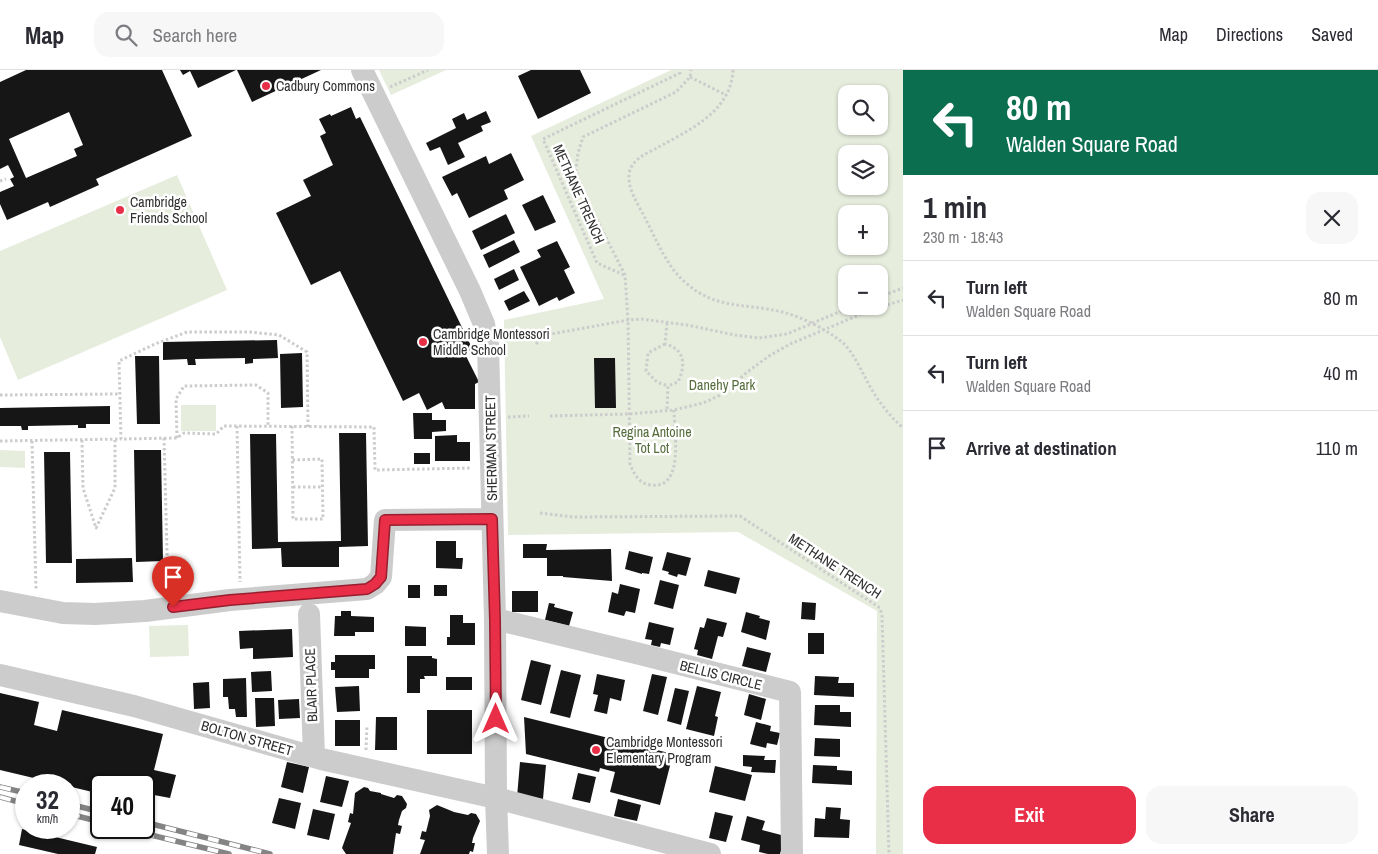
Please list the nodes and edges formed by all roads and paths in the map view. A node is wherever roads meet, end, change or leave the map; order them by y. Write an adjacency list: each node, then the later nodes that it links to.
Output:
1 (362, 70): 48 (street, SHERMAN STREET)
2 (428, 70): 7 (path)
3 (679, 70): 11 (path, METHANE TRENCH)
4 (691, 70): 6 (path)
5 (733, 70): 8 (path)
6 (690, 77): 8 (path); 11 (path)
7 (390, 88)
8 (726, 95): 18 (path)
9 (6, 179): 10 (path)
10 (0, 182)
11 (625, 275): 16 (path)
12 (903, 288): 13 (path)
13 (888, 294)
14 (903, 300): 19 (path)
15 (838, 313): 18 (path)
16 (628, 320): 17 (path); 20 (path); 27 (path)
17 (667, 323): 18 (path); 21 (path)
18 (812, 324): 19 (path)
19 (823, 330): 26 (path); 35 (path)
20 (536, 344)
21 (664, 344): 22 (path); 22 (path)
22 (668, 386): 25 (path)
23 (120, 394): 24 (path); 34 (path); 38 (path)
24 (0, 395)
25 (667, 410): 26 (path); 27 (path)
26 (674, 410): 27 (path)
27 (629, 414): 29 (path)
28 (529, 416): 30 (path)
29 (550, 416)
30 (503, 418)
31 (237, 426): 32 (path); 37 (path); 49 (path)
32 (268, 426): 33 (path); 37 (path)
33 (292, 426): 34 (path); 43 (path)
34 (308, 426): 44 (path)
35 (903, 428)
36 (164, 438): 37 (path); 38 (path); 51 (path)
37 (177, 438)
38 (121, 439): 40 (path)
39 (82, 440): 40 (path); 40 (path); 42 (path)
40 (115, 440)
41 (0, 441): 42 (path)
42 (32, 441): 50 (path)
43 (292, 460): 45 (path); 46 (path)
44 (478, 468)
45 (293, 487): 46 (path); 46 (path)
46 (322, 487)
47 (540, 514): 63 (path, METHANE TRENCH)
48 (492, 519): 52 (street); 54 (street, SHERMAN STREET)
49 (240, 585)
50 (36, 592)
51 (168, 597)
52 (0, 601)
53 (309, 614): 58 (street, BLAIR PLACE)
54 (495, 620): 59 (street, SHERMAN STREET); 62 (street, BELLIS CIRCLE)
55 (0, 675): 58 (street, BOLTON STREET)
56 (366, 725): 57 (path)
57 (366, 752)
58 (314, 757): 59 (street, BOLTON STREET)
59 (496, 798): 60 (street, SHERMAN STREET); 61 (street)
60 (498, 854)
61 (710, 854)
62 (792, 854)
63 (889, 854)

